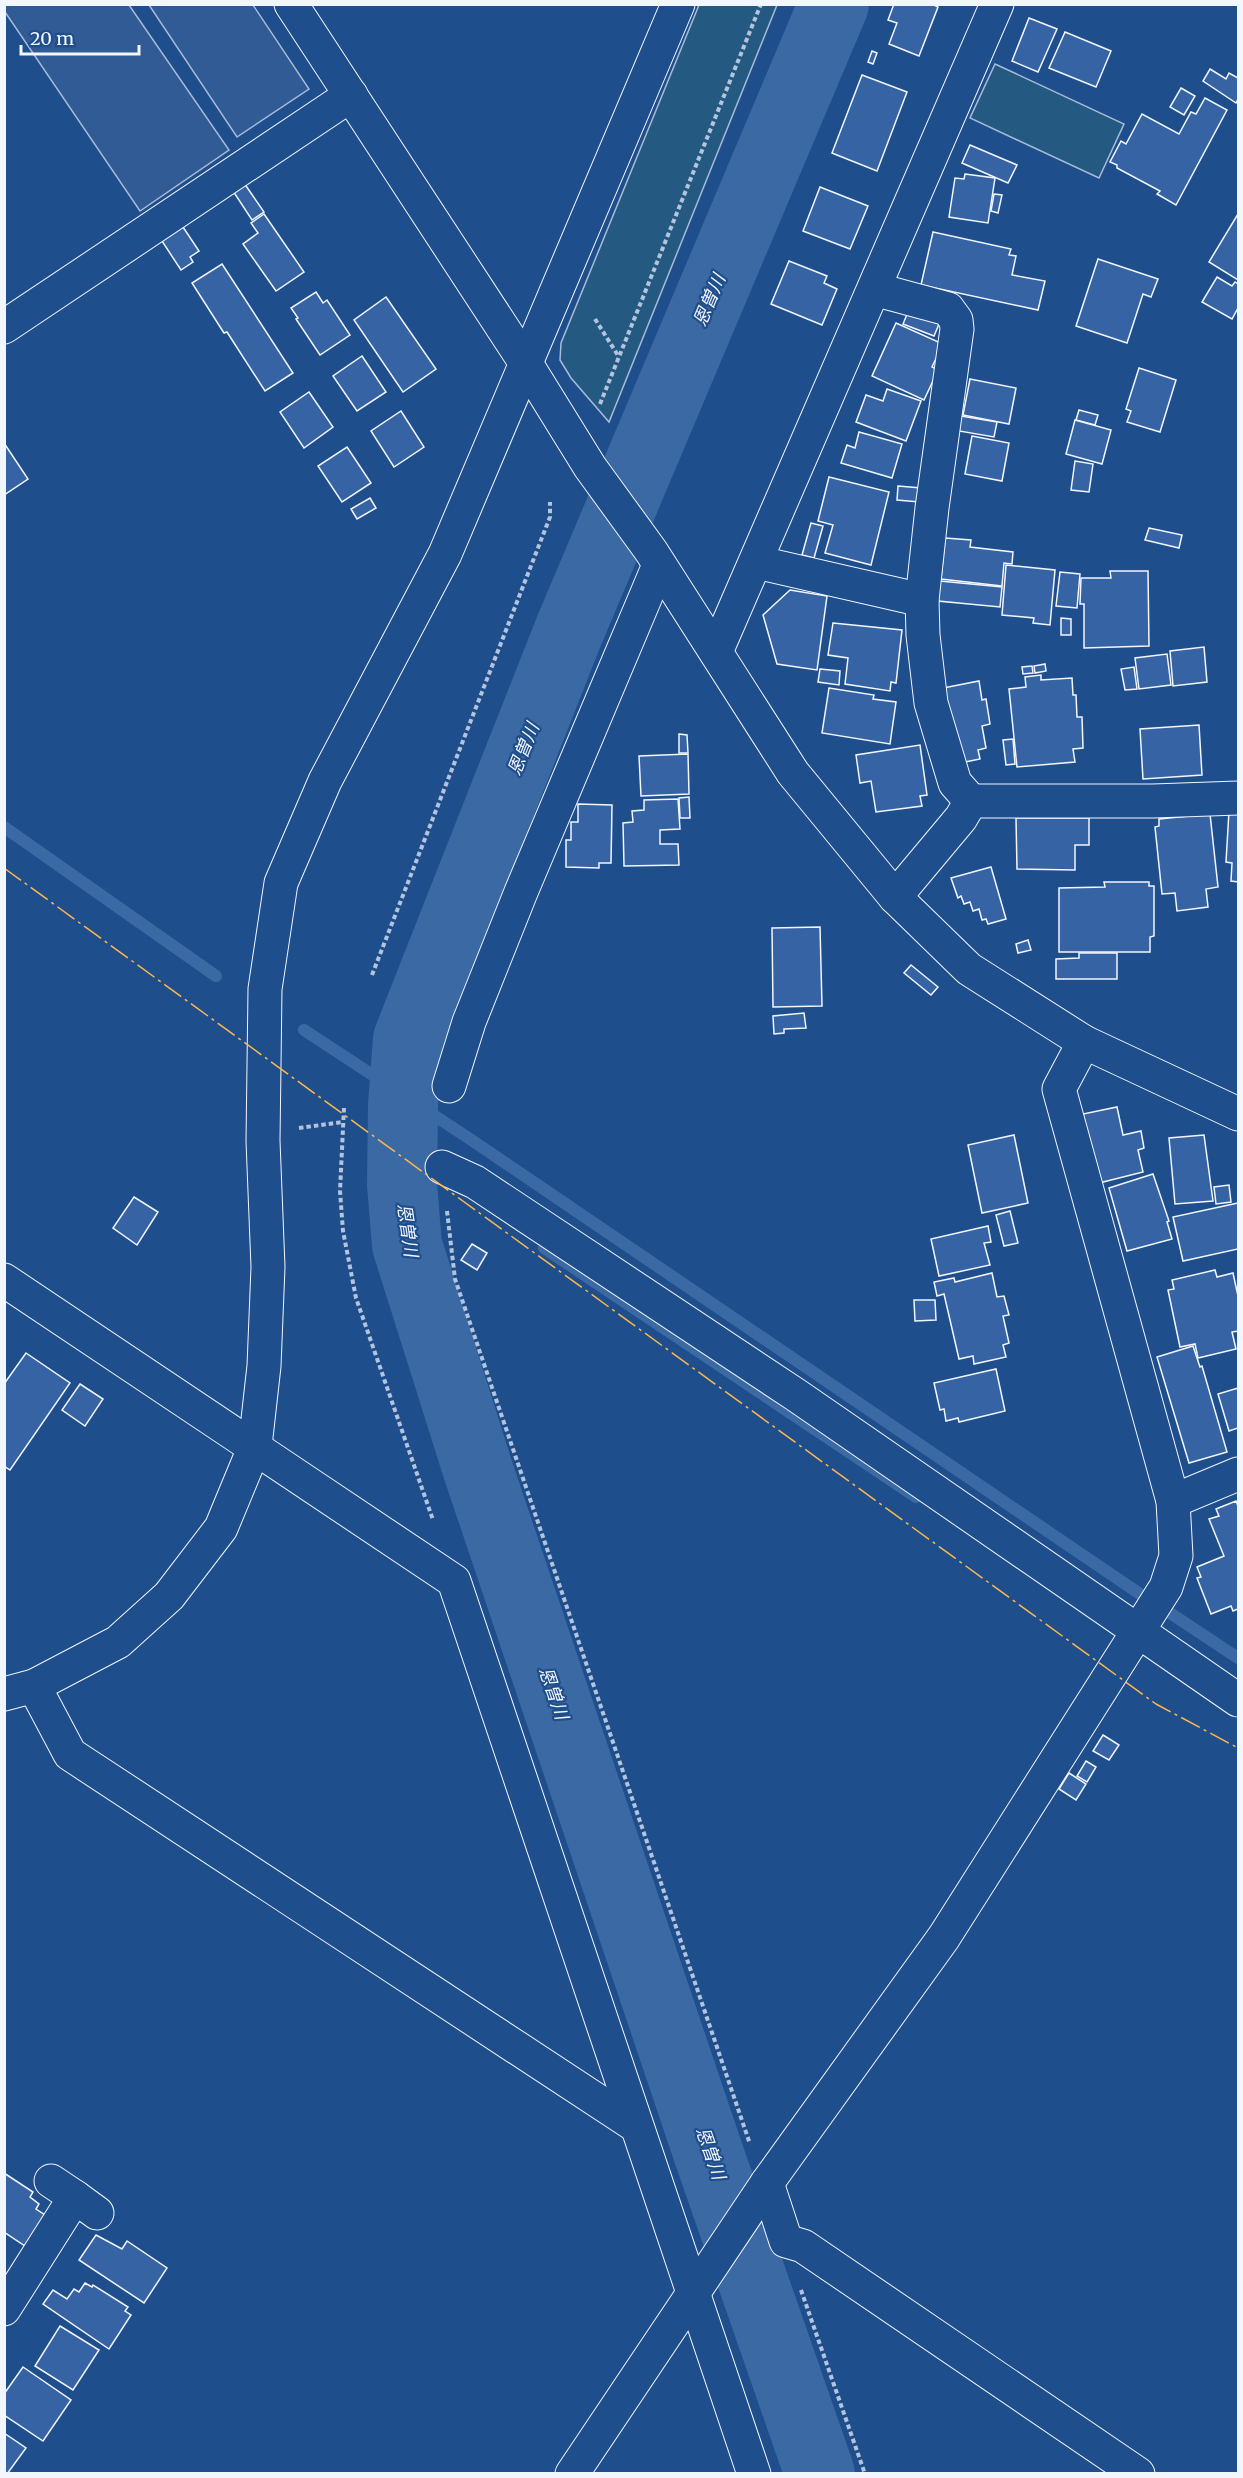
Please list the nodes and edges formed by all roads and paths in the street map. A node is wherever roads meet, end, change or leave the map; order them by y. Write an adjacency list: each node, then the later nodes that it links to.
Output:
1 (291, 4): 5 (street)
2 (678, 4): 10 (street)
3 (761, 4): 9 (path)
4 (997, 4): 6 (street)
5 (351, 95): 8 (street); 10 (street)
6 (874, 289): 14 (street); 15 (street)
7 (595, 319): 9 (path)
8 (4, 327)
9 (619, 357): 11 (path)
10 (525, 362): 13 (street); 29 (street)
11 (600, 404)
12 (550, 502): 20 (path)
13 (655, 558): 16 (street); 22 (street)
14 (756, 562): 15 (street); 16 (street)
15 (922, 600): 18 (street)
16 (716, 652): 19 (street)
17 (1239, 798): 18 (street)
18 (971, 801): 19 (street)
19 (895, 897): 21 (street)
20 (372, 975)
21 (1084, 1042): 24 (street); 31 (street)
22 (449, 1086)
23 (344, 1108): 25 (path)
24 (1239, 1114)
25 (343, 1122): 26 (path); 32 (path)
26 (289, 1129)
27 (442, 1167): 33 (street); 37 (path)
28 (4, 1280): 29 (street)
29 (255, 1446): 34 (street); 36 (street)
30 (1239, 1474): 31 (street)
31 (1173, 1501): 33 (street)
32 (434, 1524)
33 (1140, 1625): 35 (street); 37 (street)
34 (19, 1690): 36 (street)
35 (1239, 1700)
36 (636, 2126): 40 (street)
37 (762, 2191): 39 (street); 40 (street)
38 (74, 2197): 41 (street)
39 (786, 2241): 44 (path); 45 (street)
40 (696, 2287): 42 (street); 43 (street)
41 (4, 2309)
42 (572, 2474)
43 (754, 2474)
44 (865, 2474)
45 (1138, 2474)

